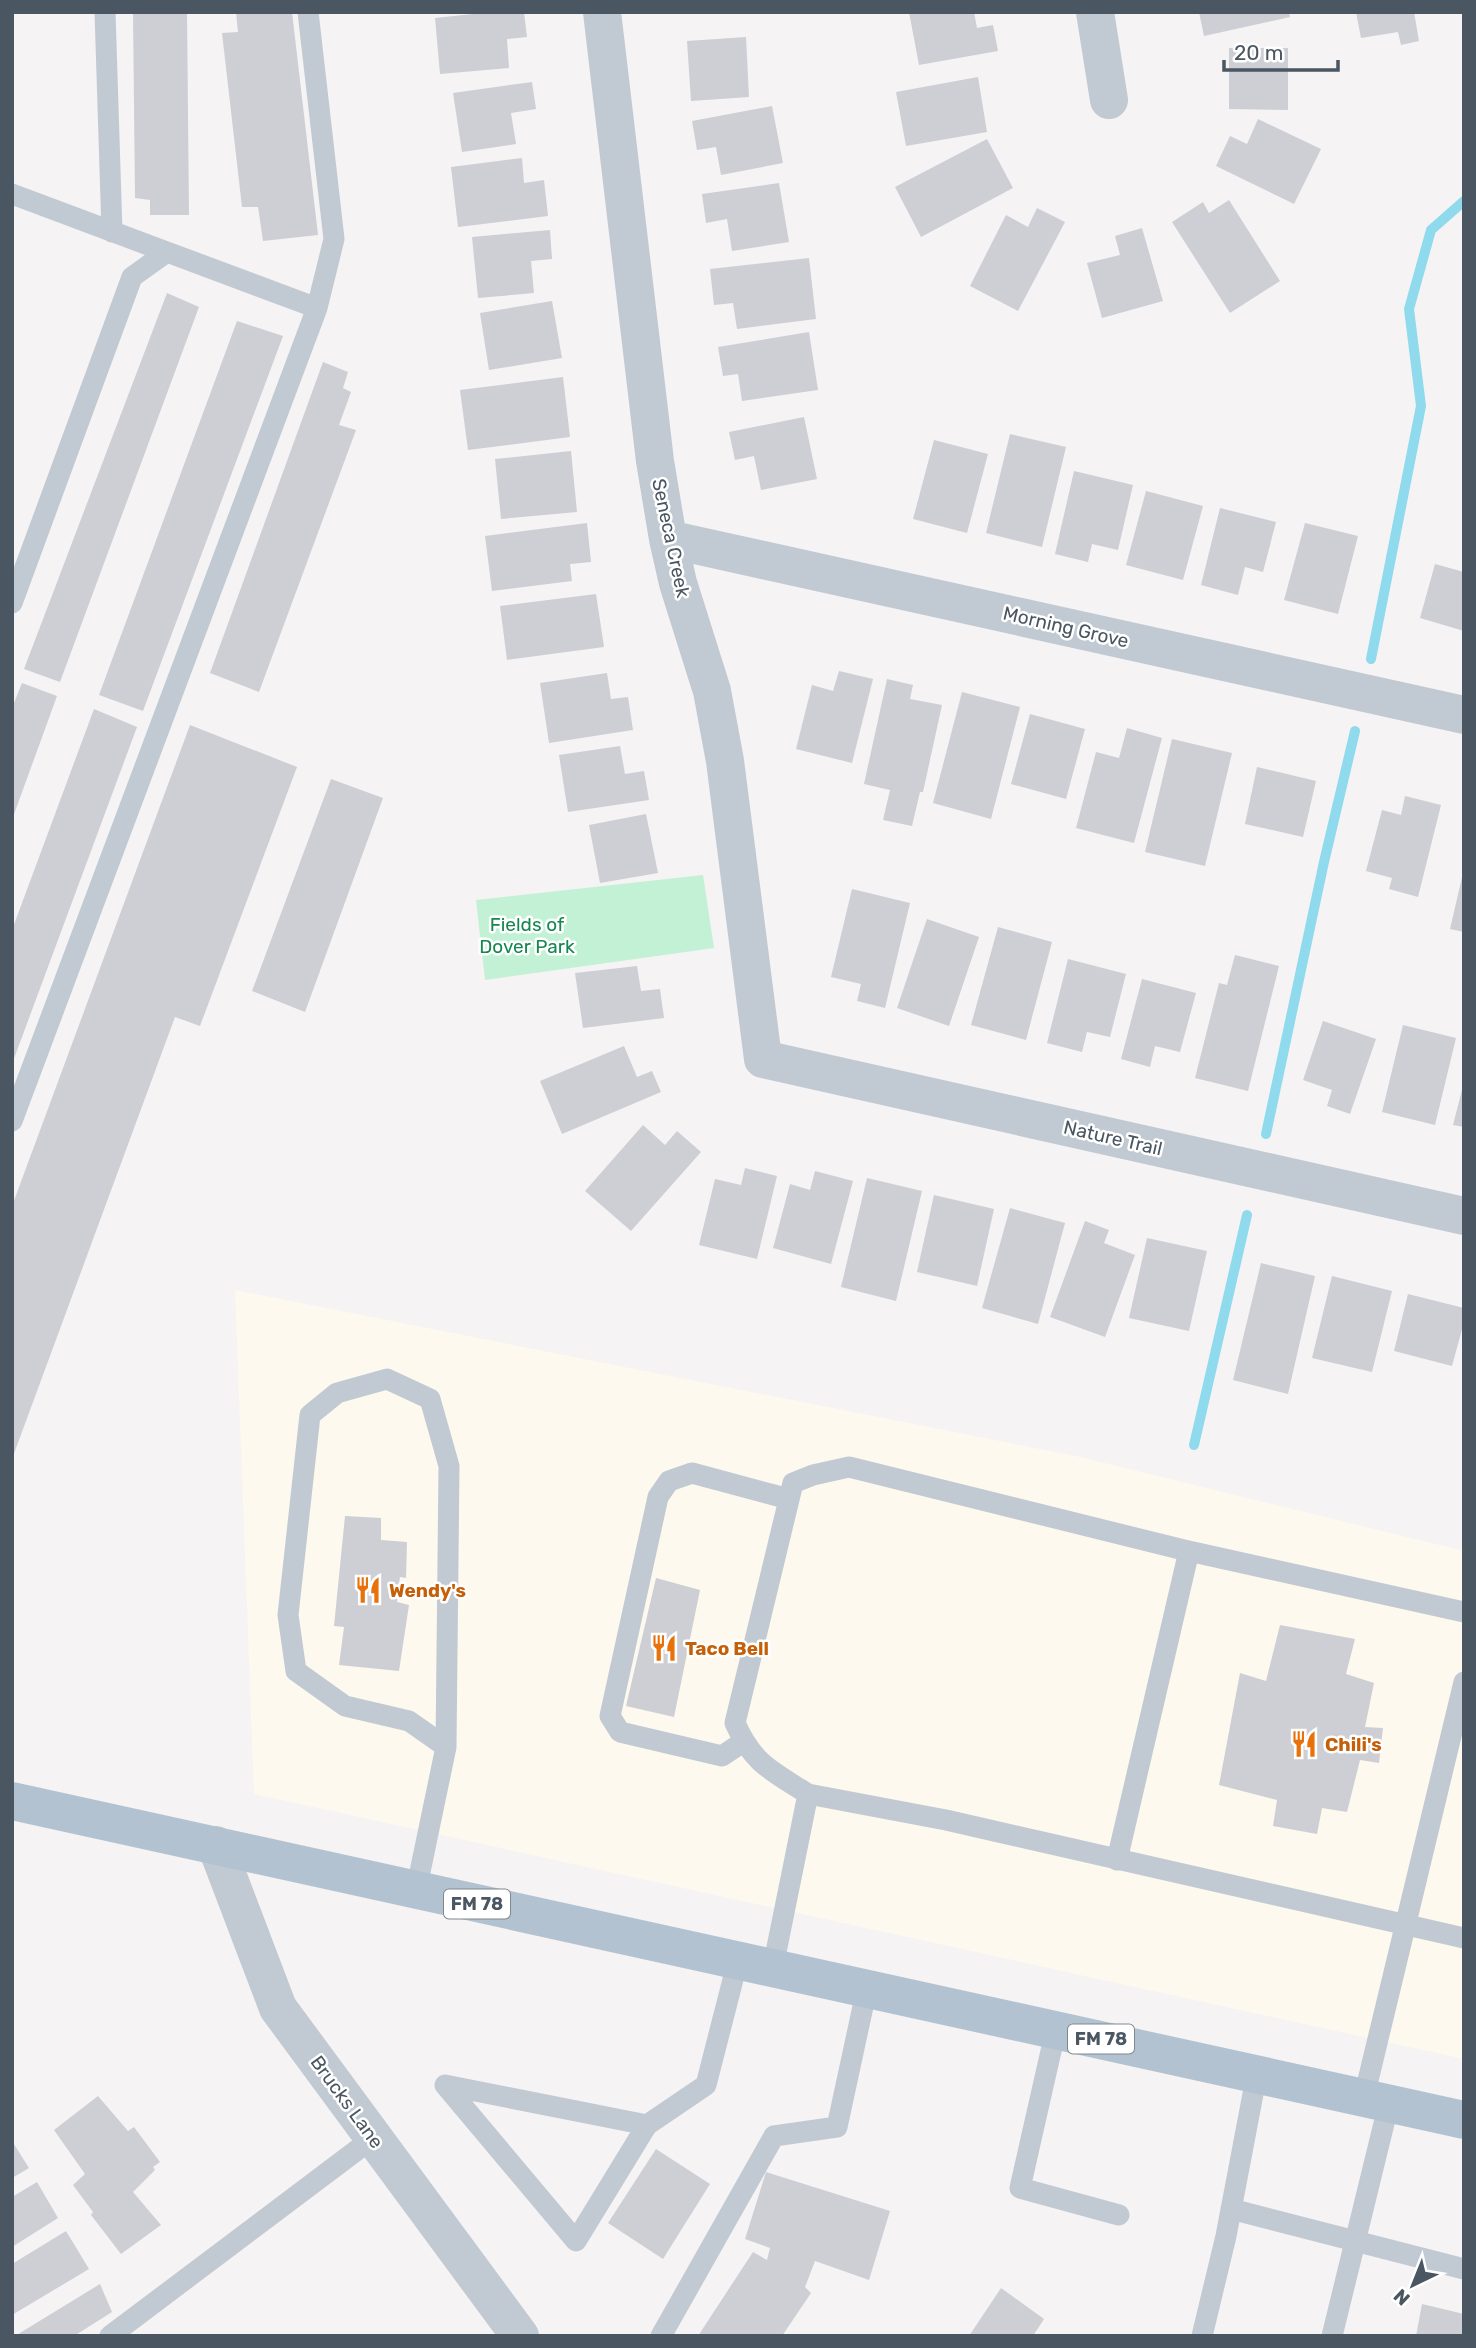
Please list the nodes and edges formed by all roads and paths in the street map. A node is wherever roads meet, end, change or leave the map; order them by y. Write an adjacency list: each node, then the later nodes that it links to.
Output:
1 (105, 12): 7 (lane)
2 (308, 12): 9 (lane)
3 (602, 12): 10 (street, Seneca Creek)
4 (1095, 12): 5 (street)
5 (1109, 100)
6 (12, 194): 7 (lane)
7 (112, 232): 8 (lane)
8 (167, 252): 9 (lane); 11 (lane)
9 (317, 308): 14 (lane)
10 (668, 540): 12 (street, Morning Grove); 13 (street, Seneca Creek)
11 (12, 603)
12 (1464, 715)
13 (763, 1059): 15 (street, Nature Trail)
14 (12, 1121)
15 (1464, 1216)
16 (789, 1499): 17 (lane); 20 (lane); 20 (lane)
17 (1189, 1550): 18 (lane); 25 (lane)
18 (1464, 1612)
19 (1464, 1682): 27 (lane)
20 (743, 1742): 22 (lane)
21 (446, 1747): 21 (lane); 26 (lane)
22 (807, 1794): 25 (lane); 29 (lane)
23 (12, 1801): 24 (main road, FM 78)
24 (216, 1845): 26 (main road, FM 78); 36 (street, Brucks Lane)
25 (1118, 1860): 27 (lane)
26 (416, 1891): 29 (main road, FM 78)
27 (1405, 1925): 28 (lane); 33 (lane)
28 (1464, 1938)
29 (755, 1963): 30 (main road, FM 78); 35 (lane)
30 (867, 1988): 31 (main road, FM 78); 43 (lane)
31 (1056, 2029): 32 (main road, FM 78); 38 (lane)
32 (1257, 2073): 33 (main road, FM 78); 37 (lane)
33 (1377, 2100): 34 (main road, FM 78); 39 (lane)
34 (1464, 2120)
35 (647, 2125): 35 (lane)
36 (373, 2138): 41 (lane); 42 (street, Brucks Lane)
37 (1231, 2209): 39 (lane); 44 (lane)
38 (1119, 2215)
39 (1354, 2243): 40 (lane); 45 (lane)
40 (1464, 2269)
41 (110, 2336)
42 (520, 2336)
43 (661, 2336)
44 (1202, 2336)
45 (1332, 2336)

